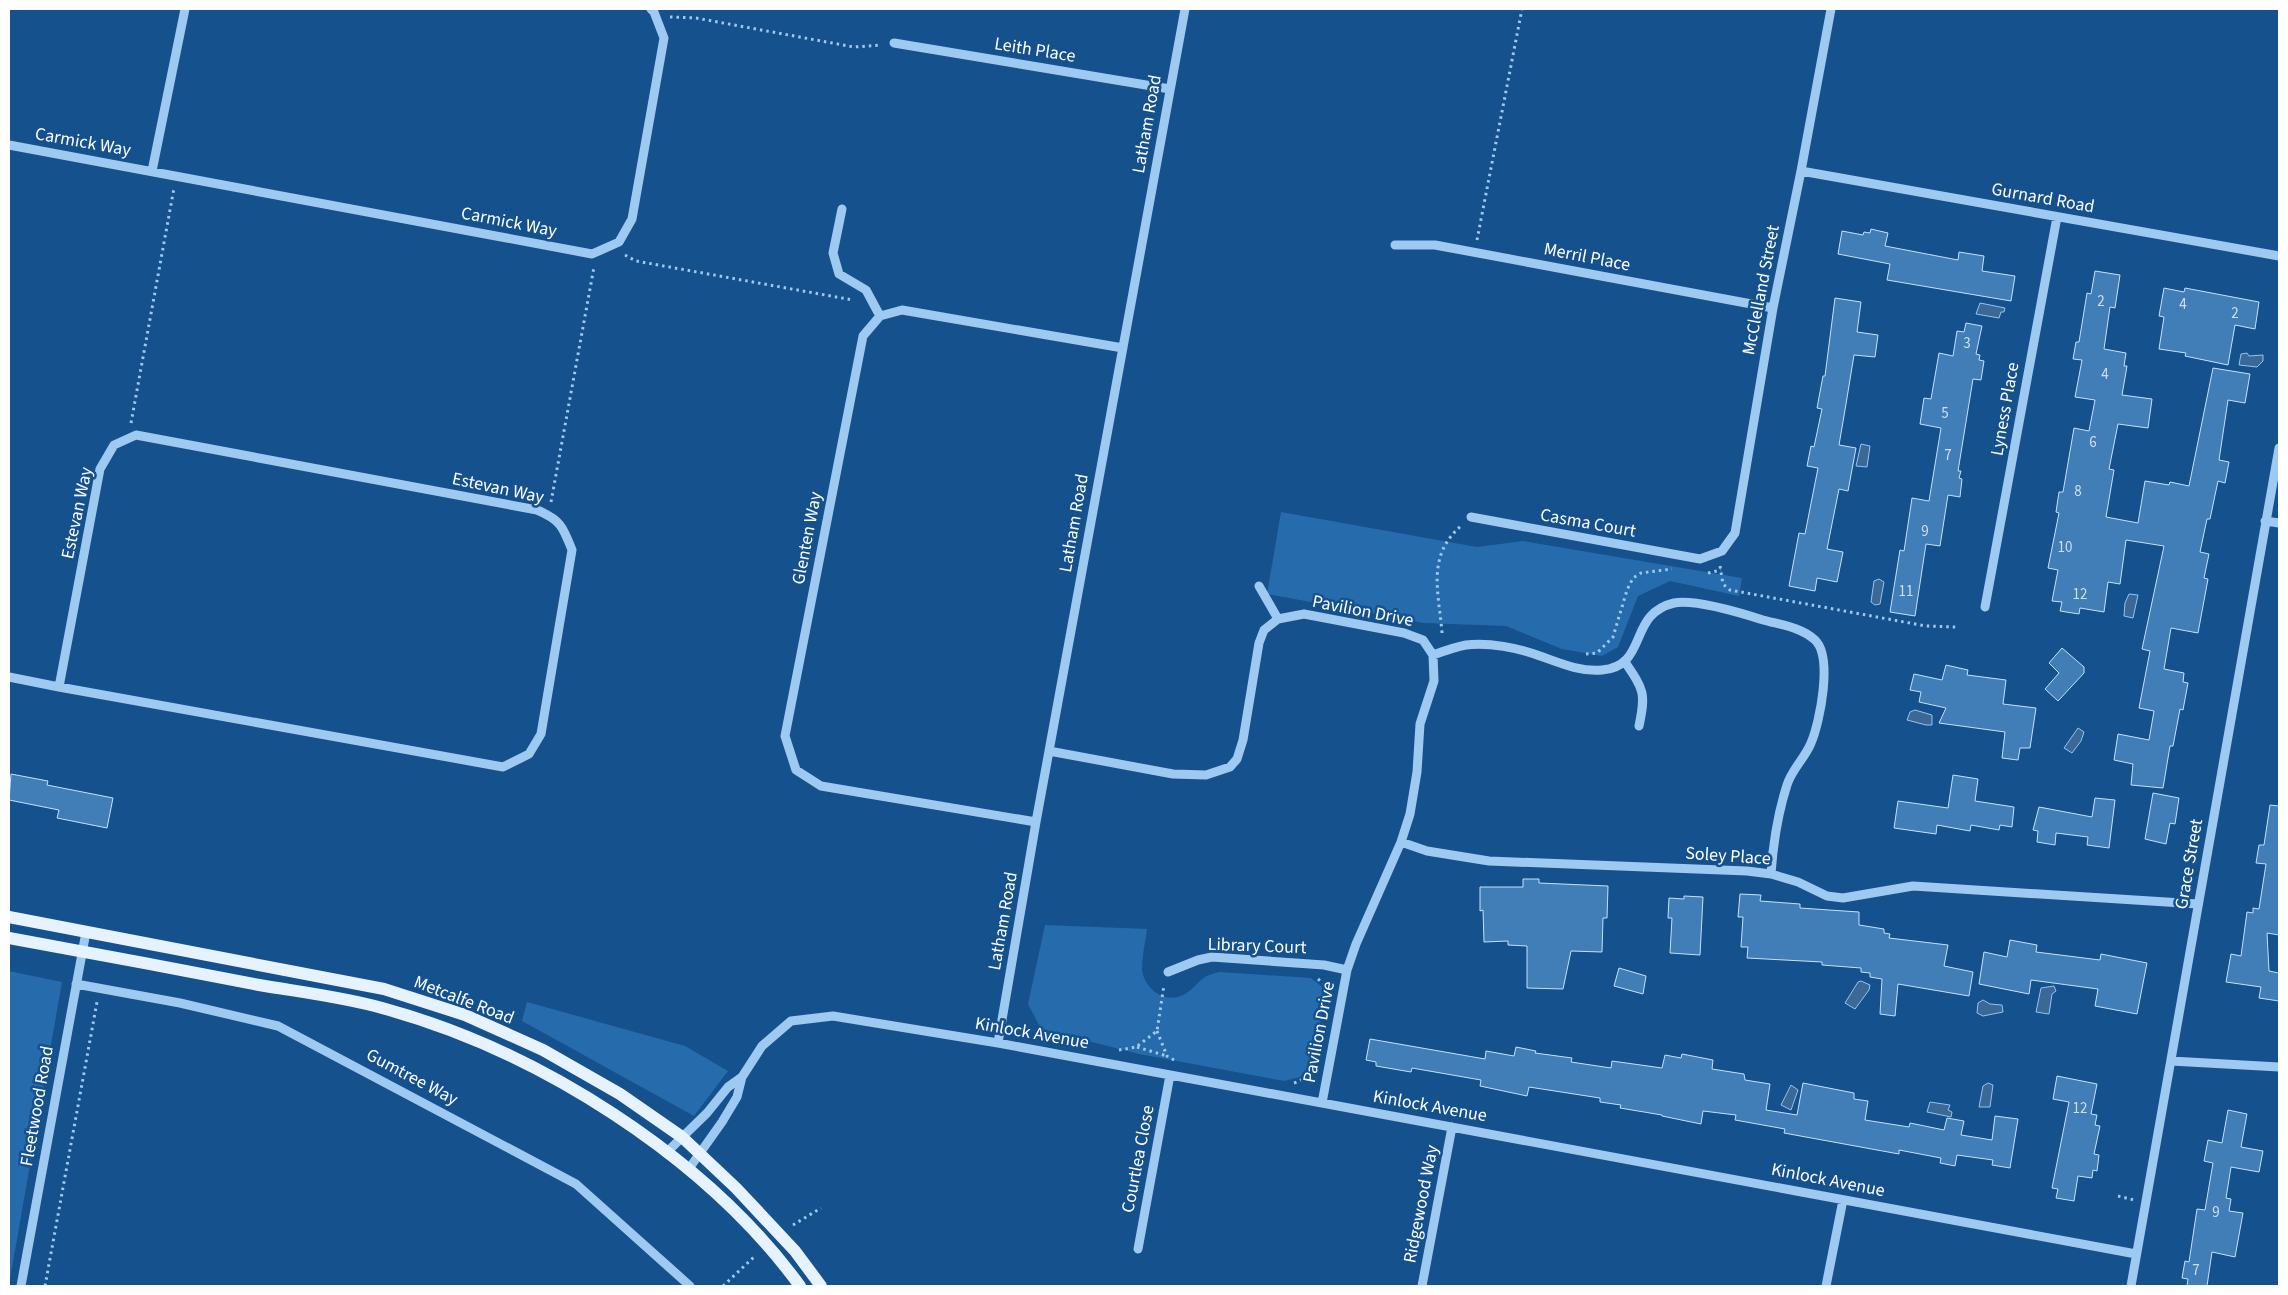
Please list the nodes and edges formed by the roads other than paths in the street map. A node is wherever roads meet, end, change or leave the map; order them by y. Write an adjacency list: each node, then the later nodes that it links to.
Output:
1 (185, 9): 8 (street, Carmick Way)
2 (651, 9): 8 (street, Carmick Way)
3 (1185, 9): 6 (street, Latham Road)
4 (1831, 9): 9 (street, McClelland Street)
5 (894, 43): 6 (street, Leith Place)
6 (1170, 89): 16 (street, Latham Road)
7 (9, 145): 8 (street, Carmick Way)
8 (152, 171)
9 (1801, 172): 11 (street, Gurnard Road); 14 (street, McClelland Street)
10 (842, 210): 15 (street)
11 (2057, 217): 13 (street, Gurnard Road); 23 (street, Lyness Place)
12 (1395, 245): 14 (street, Merril Place)
13 (2279, 256)
14 (1773, 308): 21 (street, McClelland Street)
15 (880, 316): 16 (street); 31 (street, Glenten Way)
16 (1123, 348): 30 (street, Latham Road)
17 (2279, 448): 19 (street, Grace Street)
18 (1470, 517): 21 (street, Casma Court)
19 (2266, 521): 20 (street); 34 (street, Grace Street)
20 (2279, 523)
21 (1700, 559)
22 (1259, 586): 24 (street)
23 (1986, 607)
24 (1278, 619): 25 (street, Pavilion Drive); 30 (street)
25 (1433, 655): 26 (street); 32 (street, Pavilion Drive)
26 (1625, 662): 29 (street); 33 (street)
27 (9, 677): 28 (street, Estevan Way)
28 (59, 687): 28 (street, Estevan Way)
29 (1639, 726)
30 (1049, 751): 31 (street, Latham Road)
31 (1036, 822): 42 (street, Latham Road)
32 (1401, 842): 33 (street, Soley Place); 39 (street, Pavilion Drive)
33 (1771, 874): 34 (street, Soley Place)
34 (2198, 904): 43 (street, Grace Street)
35 (9, 917): 36 (main road, Metcalfe Road)
36 (86, 932): 38 (street, Fleetwood Road); 49 (main road, Metcalfe Road)
37 (9, 938): 38 (main road, Metcalfe Road)
38 (82, 951): 41 (street, Fleetwood Road); 50 (main road, Metcalfe Road)
39 (1347, 970): 40 (street, Library Court); 47 (street, Pavilion Drive)
40 (1168, 972)
41 (76, 984): 56 (street, Fleetwood Road); 57 (street, Gumtree Way)
42 (998, 1043): 45 (street, Kinlock Avenue); 46 (street, Kinlock Avenue)
43 (2171, 1061): 44 (street); 55 (street, Grace Street)
44 (2279, 1066)
45 (1170, 1075): 47 (street, Kinlock Avenue); 54 (street, Courtlea Close)
46 (742, 1077): 49 (street, Kinlock Avenue); 51 (street, Kinlock Avenue)
47 (1322, 1103): 48 (street, Kinlock Avenue)
48 (1452, 1127): 53 (street, Kinlock Avenue); 60 (street, Ridgewood Way)
49 (682, 1137): 50 (street, Kinlock Avenue); 51 (main road, Metcalfe Road)
50 (666, 1153): 52 (main road, Metcalfe Road)
51 (699, 1154): 52 (street, Kinlock Avenue); 59 (main road, Metcalfe Road)
52 (688, 1170): 58 (main road, Metcalfe Road)
53 (1843, 1200): 55 (street, Kinlock Avenue); 61 (street)
54 (1138, 1249)
55 (2136, 1254): 62 (street, Grace Street)
56 (21, 1286)
57 (690, 1286)
58 (800, 1286)
59 (821, 1286)
60 (1422, 1286)
61 (1826, 1286)
62 (2130, 1286)

